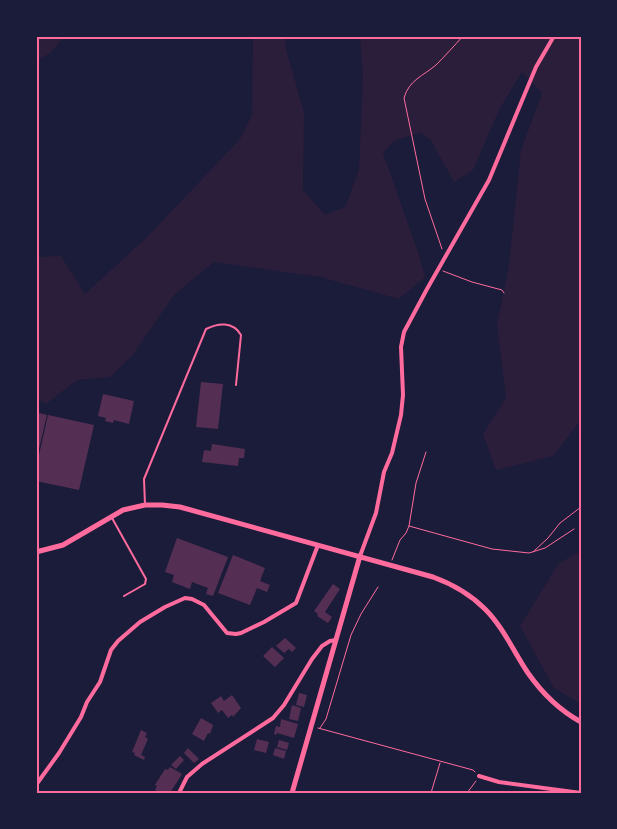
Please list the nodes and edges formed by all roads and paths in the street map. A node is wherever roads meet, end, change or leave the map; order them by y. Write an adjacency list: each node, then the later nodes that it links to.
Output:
1 (463, 36): 3 (path)
2 (554, 36): 3 (street)
3 (445, 257): 4 (street)
4 (438, 269): 5 (path); 16 (street)
5 (504, 293)
6 (236, 384): 8 (lane)
7 (426, 452): 11 (path)
8 (145, 505): 10 (street); 13 (street)
9 (581, 507): 15 (path)
10 (111, 516): 14 (street); 19 (lane)
11 (409, 526): 15 (path); 17 (path)
12 (574, 529): 15 (path)
13 (318, 545): 16 (street); 26 (street)
14 (36, 552)
15 (532, 552)
16 (360, 556): 17 (street); 20 (street)
17 (390, 565): 21 (street)
18 (378, 587): 23 (path)
19 (124, 596)
20 (336, 640): 22 (street); 27 (street)
21 (581, 722)
22 (310, 726): 23 (path); 28 (street)
23 (319, 728): 24 (path)
24 (440, 762): 25 (path); 29 (path)
25 (479, 776): 30 (path); 31 (street)
26 (36, 786)
27 (179, 793)
28 (292, 793)
29 (432, 793)
30 (467, 793)
31 (581, 793)

